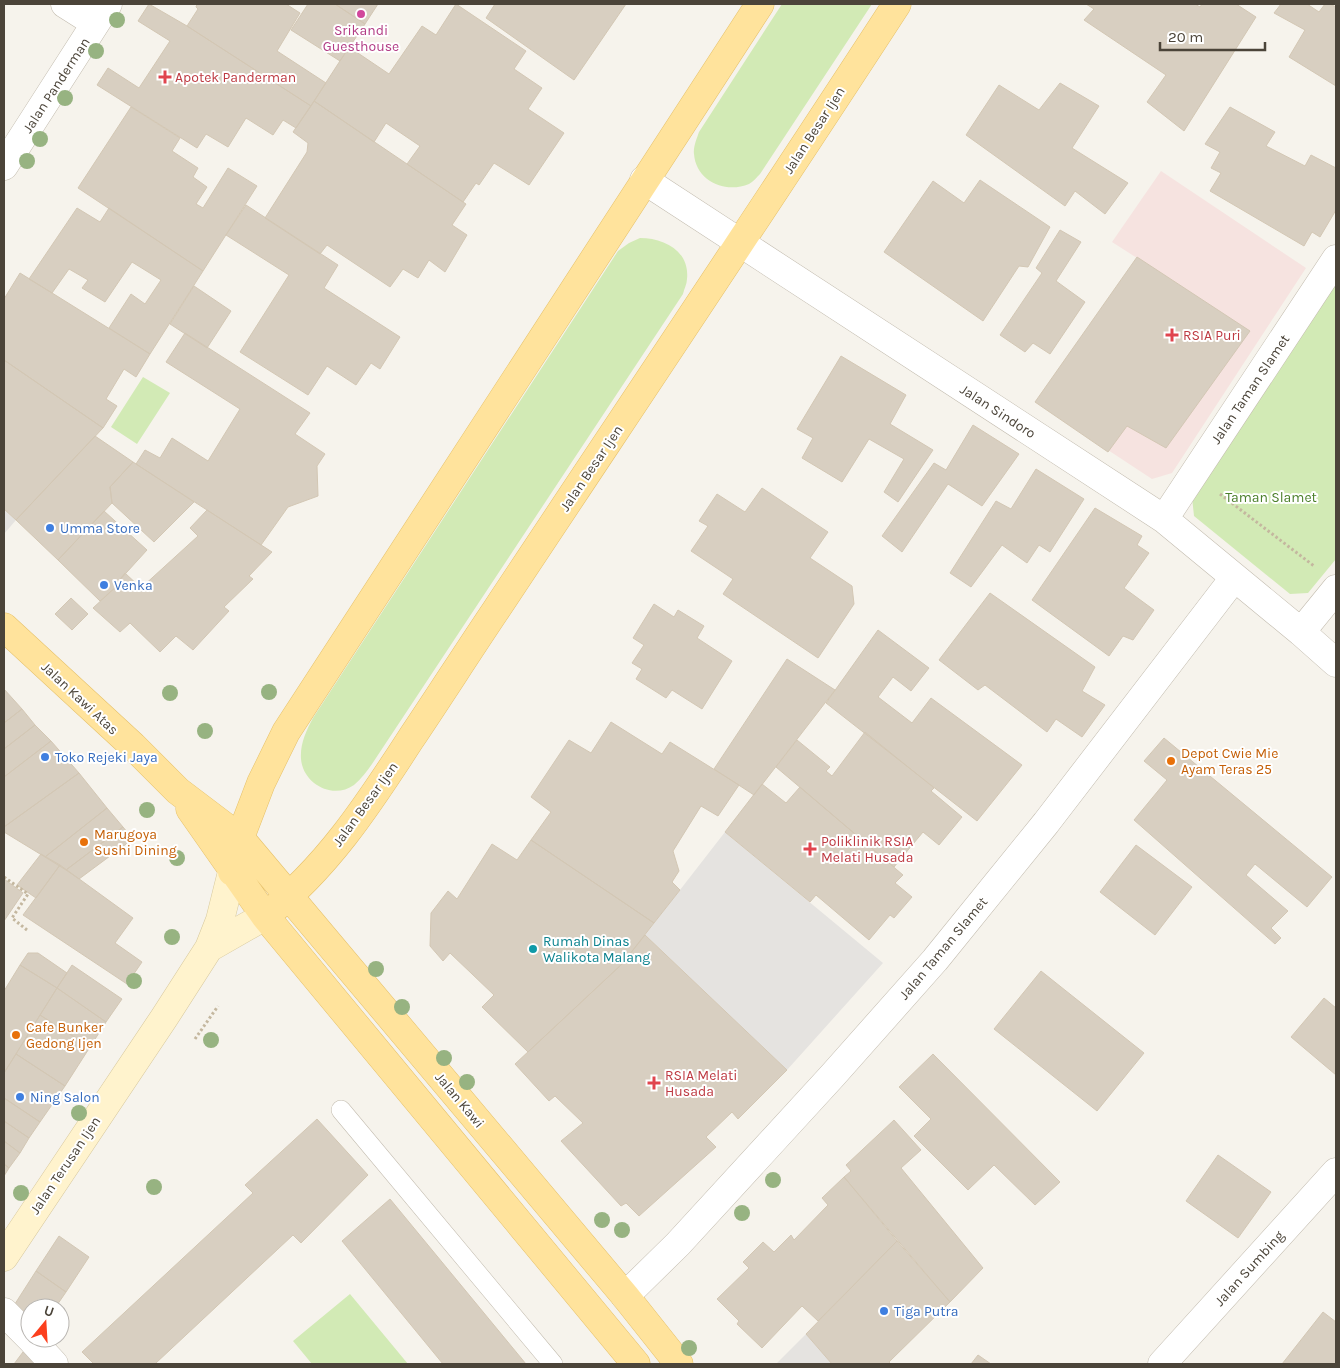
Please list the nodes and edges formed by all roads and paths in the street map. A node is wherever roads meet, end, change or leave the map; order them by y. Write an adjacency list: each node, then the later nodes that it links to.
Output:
1 (66, 4): 4 (street)
2 (760, 4): 6 (main road)
3 (897, 4): 7 (main road, Jalan Besar Ijen)
4 (102, 13): 5 (street, Jalan Panderman)
5 (4, 166)
6 (644, 180): 7 (street, Jalan Sindoro); 17 (main road)
7 (741, 243): 10 (street, Jalan Sindoro); 20 (main road, Jalan Besar Ijen)
8 (1336, 259): 9 (street, Jalan Taman Slamet)
9 (1194, 473): 10 (street, Jalan Taman Slamet); 12 (path)
10 (1164, 519): 11 (street, Jalan Sindoro)
11 (1234, 578): 14 (street, Jalan Sindoro); 29 (street, Jalan Taman Slamet)
12 (1328, 580): 14 (street)
13 (4, 627): 16 (main road, Jalan Kawi Atas)
14 (1301, 632): 15 (street, Jalan Sindoro)
15 (1336, 663)
16 (178, 791): 17 (main road, Jalan Kawi Atas); 18 (main road, Jalan Kawi Atas)
17 (240, 838): 18 (main road); 20 (main road, Jalan Kawi)
18 (232, 872): 21 (main road); 23 (street, Jalan Terusan Ijen)
19 (4, 877): 22 (path)
20 (290, 896): 21 (main road, Jalan Besar Ijen); 29 (main road, Jalan Kawi)
21 (265, 916): 23 (street, Jalan Terusan Ijen); 35 (main road)
22 (27, 930)
23 (209, 948): 28 (street, Jalan Terusan Ijen)
24 (218, 1006): 25 (path)
25 (195, 1039)
26 (341, 1110): 34 (lane)
27 (1336, 1172): 37 (street, Jalan Sumbing)
28 (4, 1256)
29 (625, 1296): 36 (main road, Jalan Kawi)
30 (4, 1312): 31 (street)
31 (20, 1328)
32 (39, 1348): 33 (street)
33 (54, 1364)
34 (553, 1364)
35 (636, 1364)
36 (679, 1364)
37 (1162, 1364)

